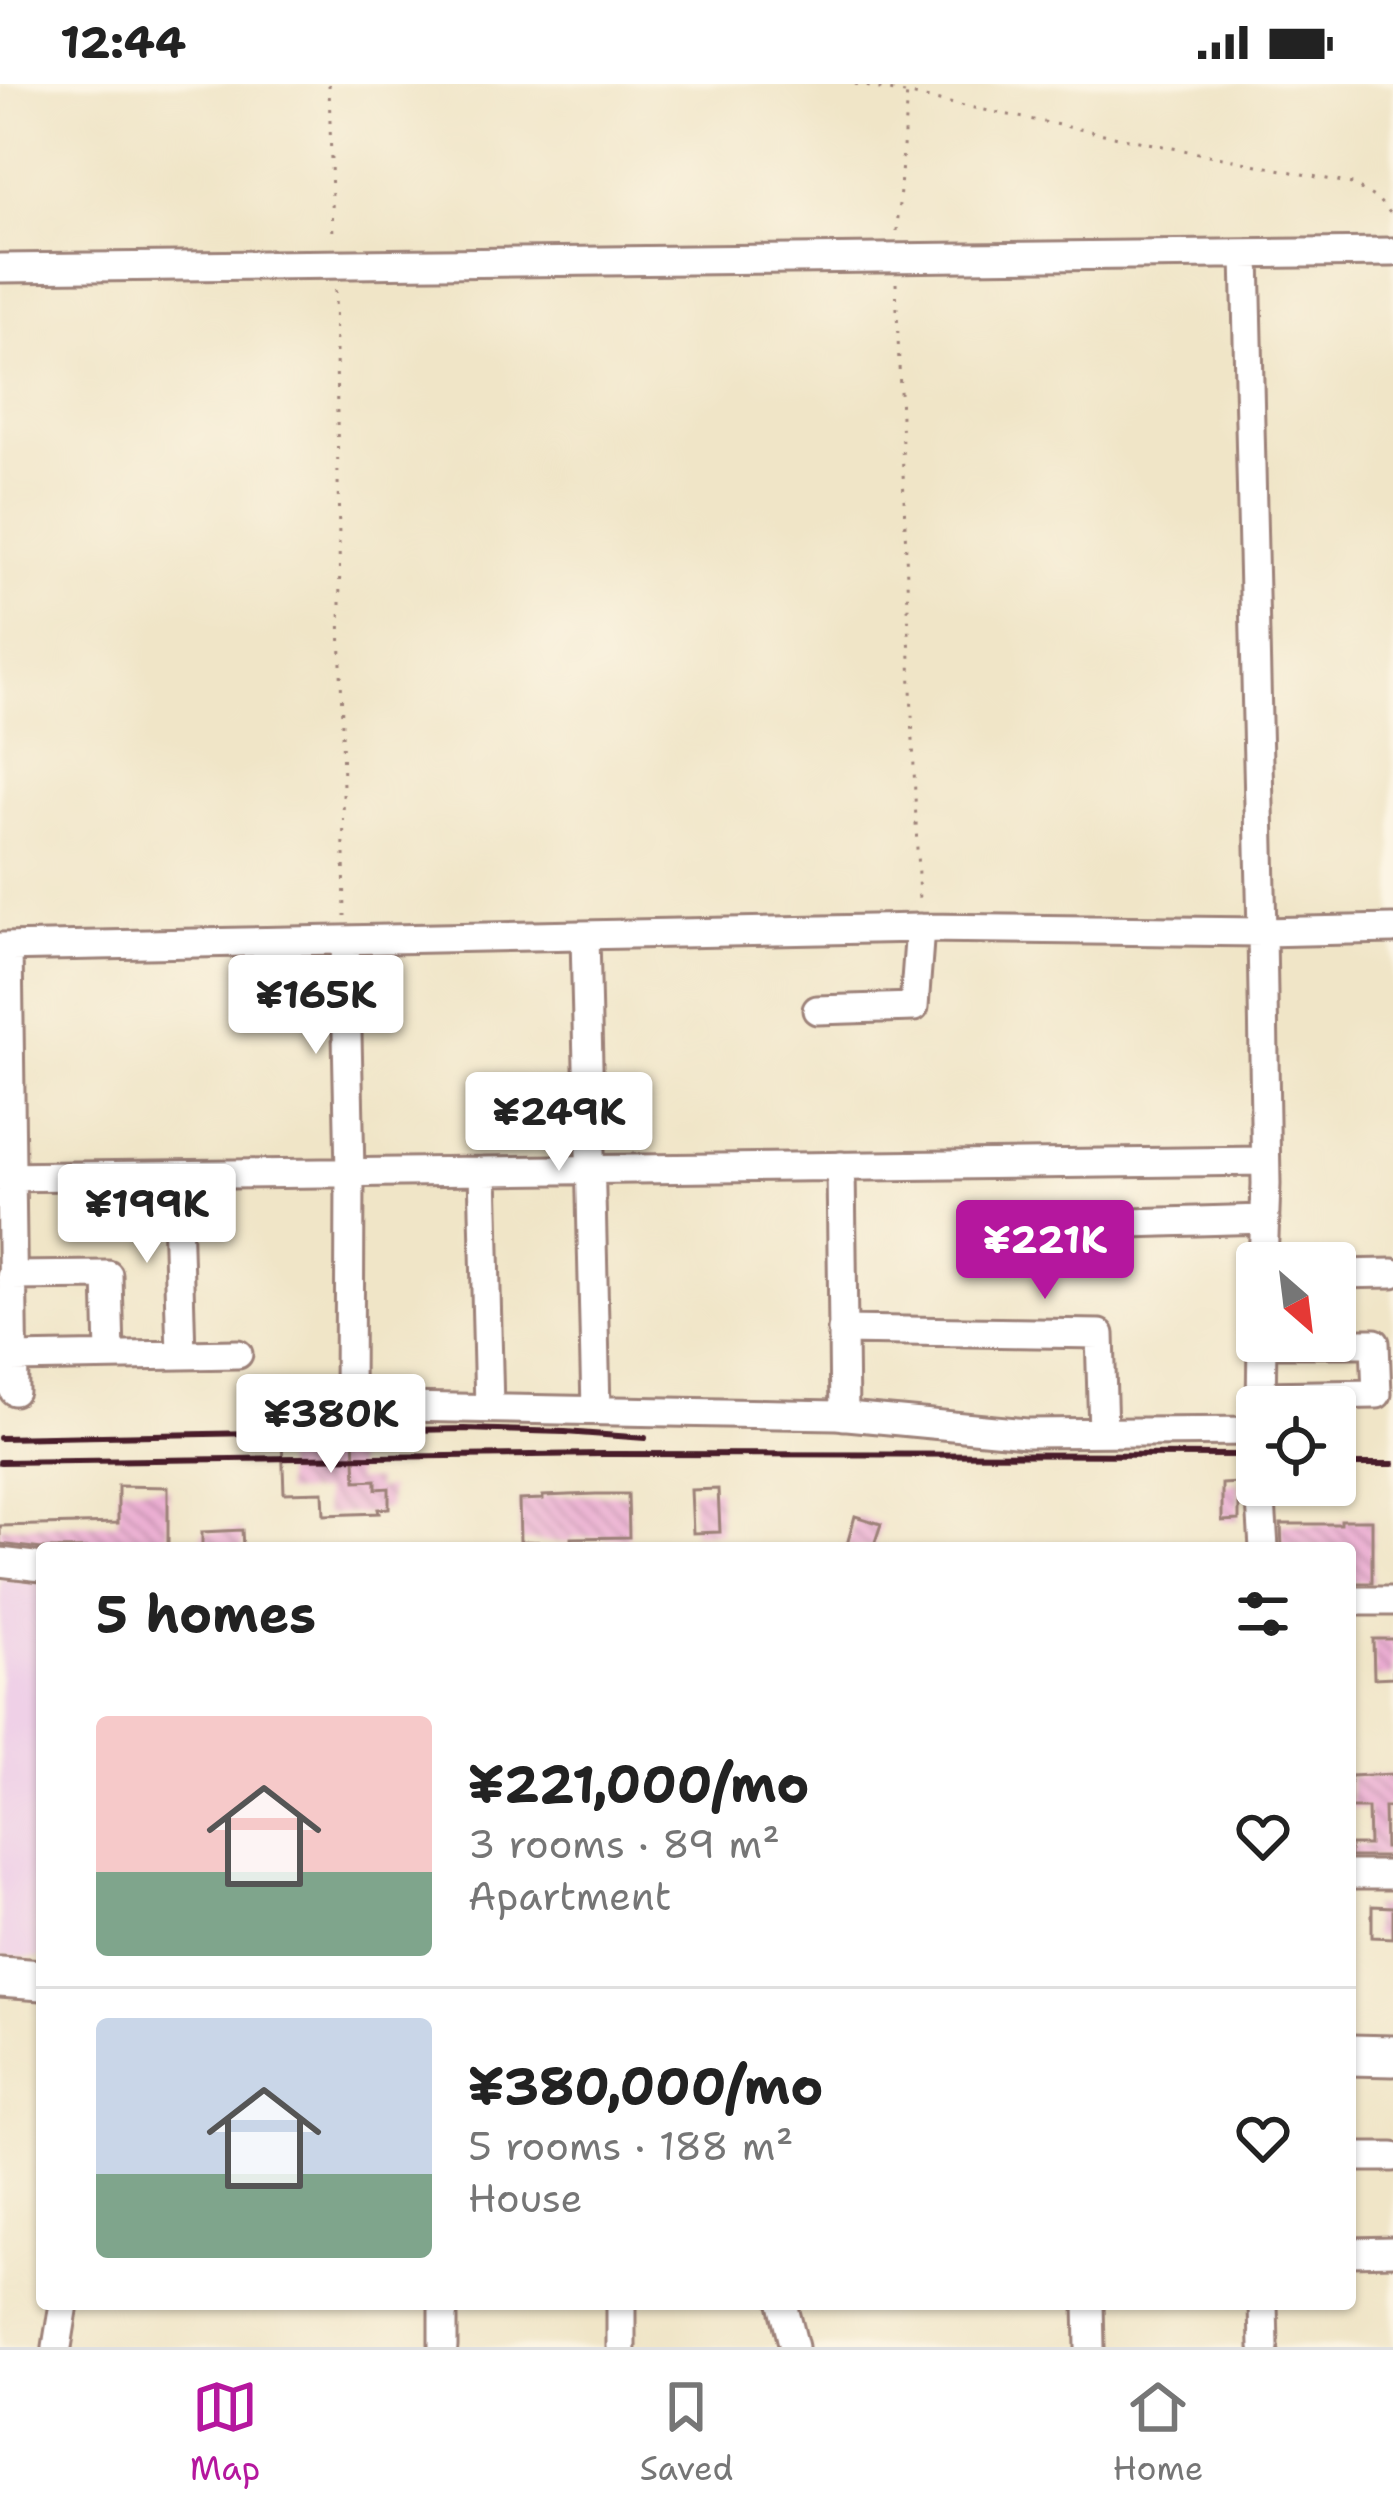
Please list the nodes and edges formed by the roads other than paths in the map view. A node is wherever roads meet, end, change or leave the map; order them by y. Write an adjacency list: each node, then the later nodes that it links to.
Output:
1 (1393, 252): 2 (street)
2 (1246, 255): 3 (street); 6 (street)
3 (0, 268)
4 (920, 928): 6 (street); 7 (street); 10 (street)
5 (1393, 929): 6 (street)
6 (1262, 932): 11 (street)
7 (585, 936): 8 (street); 13 (street)
8 (345, 941): 9 (street); 15 (street)
9 (4, 947): 17 (street)
10 (817, 1010)
11 (1265, 1161): 12 (street); 18 (street)
12 (841, 1166): 13 (street); 24 (street)
13 (590, 1170): 14 (street); 33 (street)
14 (483, 1171): 15 (street); 32 (street)
15 (350, 1172): 16 (street); 32 (street)
16 (176, 1175): 17 (street); 27 (street)
17 (5, 1177): 23 (street)
18 (1265, 1219): 19 (street); 20 (street)
19 (1027, 1226)
20 (1264, 1242)
21 (1393, 1273): 22 (street)
22 (1356, 1274)
23 (11, 1276): 28 (street); 29 (street)
24 (842, 1330): 34 (street); 36 (street)
25 (1356, 1343): 31 (street)
26 (238, 1354): 27 (street)
27 (181, 1355): 28 (street)
28 (110, 1356): 29 (street)
29 (13, 1358): 30 (street)
30 (14, 1391)
31 (1356, 1395)
32 (489, 1408): 33 (street)
33 (596, 1410): 34 (street)
34 (844, 1416): 36 (street)
35 (1236, 1431): 36 (street)
36 (1102, 1432)
37 (1261, 1506): 38 (street)
38 (1264, 1542)
39 (0, 1562): 40 (street)
40 (36, 1566)
41 (1356, 1601): 42 (street)
42 (1393, 1601)
43 (1356, 1875): 44 (street)
44 (1393, 1875)
45 (0, 1977): 46 (highway)
46 (36, 1980)
47 (1356, 2055): 48 (highway)
48 (1393, 2056)
49 (1356, 2157): 50 (street)
50 (1393, 2157)
51 (1393, 2251): 52 (street)
52 (1356, 2252)
53 (63, 2310): 59 (street)
54 (443, 2310): 60 (street)
55 (621, 2310): 61 (street)
56 (785, 2310): 62 (street)
57 (1089, 2310): 63 (street)
58 (1263, 2310): 64 (street)
59 (57, 2347)
60 (443, 2347)
61 (621, 2347)
62 (794, 2347)
63 (1090, 2347)
64 (1264, 2347)

